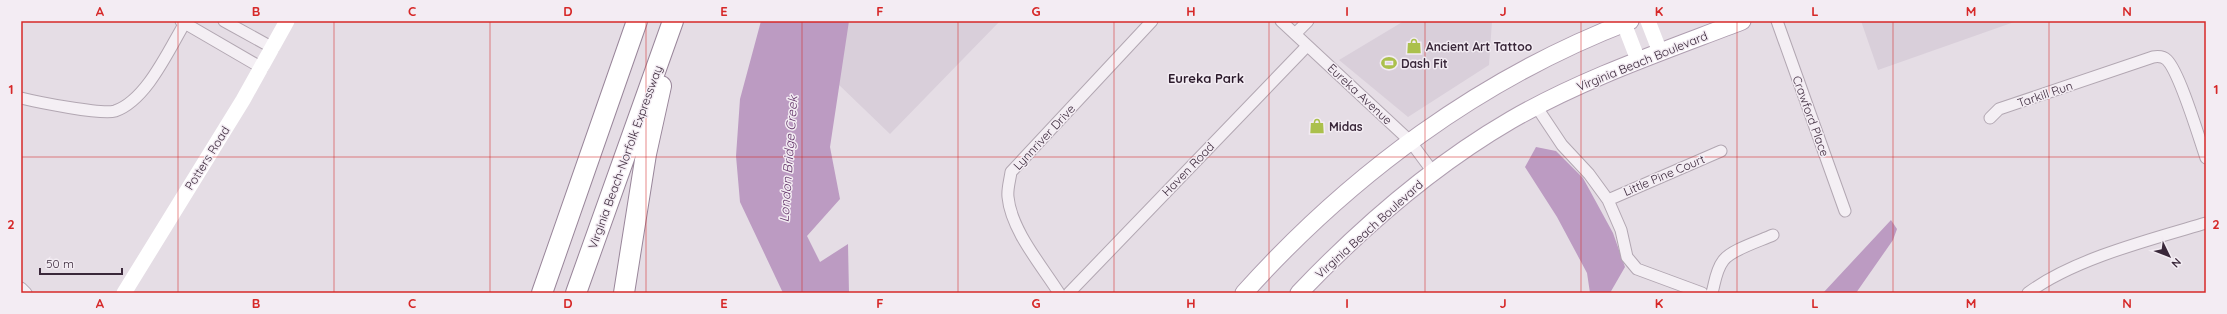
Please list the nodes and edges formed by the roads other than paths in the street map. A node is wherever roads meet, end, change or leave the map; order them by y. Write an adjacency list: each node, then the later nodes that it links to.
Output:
1 (224, 21): 15 (street)
2 (287, 21): 15 (street, Potters Road)
3 (637, 21): 34 (highway)
4 (674, 21): 35 (highway, Virginia Beach-Norfolk Expressway); 36 (highway)
5 (1152, 21): 37 (street, Lynnriver Drive)
6 (1281, 21): 13 (street, Eureka Avenue)
7 (1308, 21): 13 (street)
8 (1648, 21): 16 (street)
9 (1742, 21): 16 (main road, Virginia Beach Boulevard)
10 (1777, 21): 27 (street, Crawford Place)
11 (184, 22): 18 (street); 19 (street)
12 (1626, 22): 17 (street); 22 (main road)
13 (1295, 34): 14 (street, Eureka Avenue)
14 (1307, 46): 22 (street, Eureka Avenue); 38 (street, Haven Road)
15 (273, 48): 18 (street, Potters Road)
16 (1660, 52): 17 (main road, Virginia Beach Boulevard)
17 (1638, 60): 20 (main road, Virginia Beach Boulevard)
18 (262, 68): 33 (street, Potters Road)
19 (21, 98)
20 (1536, 106): 25 (main road, Virginia Beach Boulevard); 26 (street)
21 (1990, 118): 24 (street, Tarkill Run)
22 (1410, 141): 25 (street, Eureka Avenue); 39 (main road)
23 (1721, 151): 26 (street, Little Pine Court)
24 (2206, 158)
25 (1433, 172): 40 (main road, Virginia Beach Boulevard)
26 (1608, 200): 31 (street)
27 (1845, 212)
28 (2206, 223): 42 (street)
29 (1773, 235): 41 (street)
30 (21, 288): 32 (street)
31 (1698, 292)
32 (26, 293)
33 (124, 293)
34 (542, 293)
35 (576, 293)
36 (624, 293)
37 (1059, 293)
38 (1068, 293)
39 (1244, 293)
40 (1298, 293)
41 (1712, 293)
42 (2028, 293)

